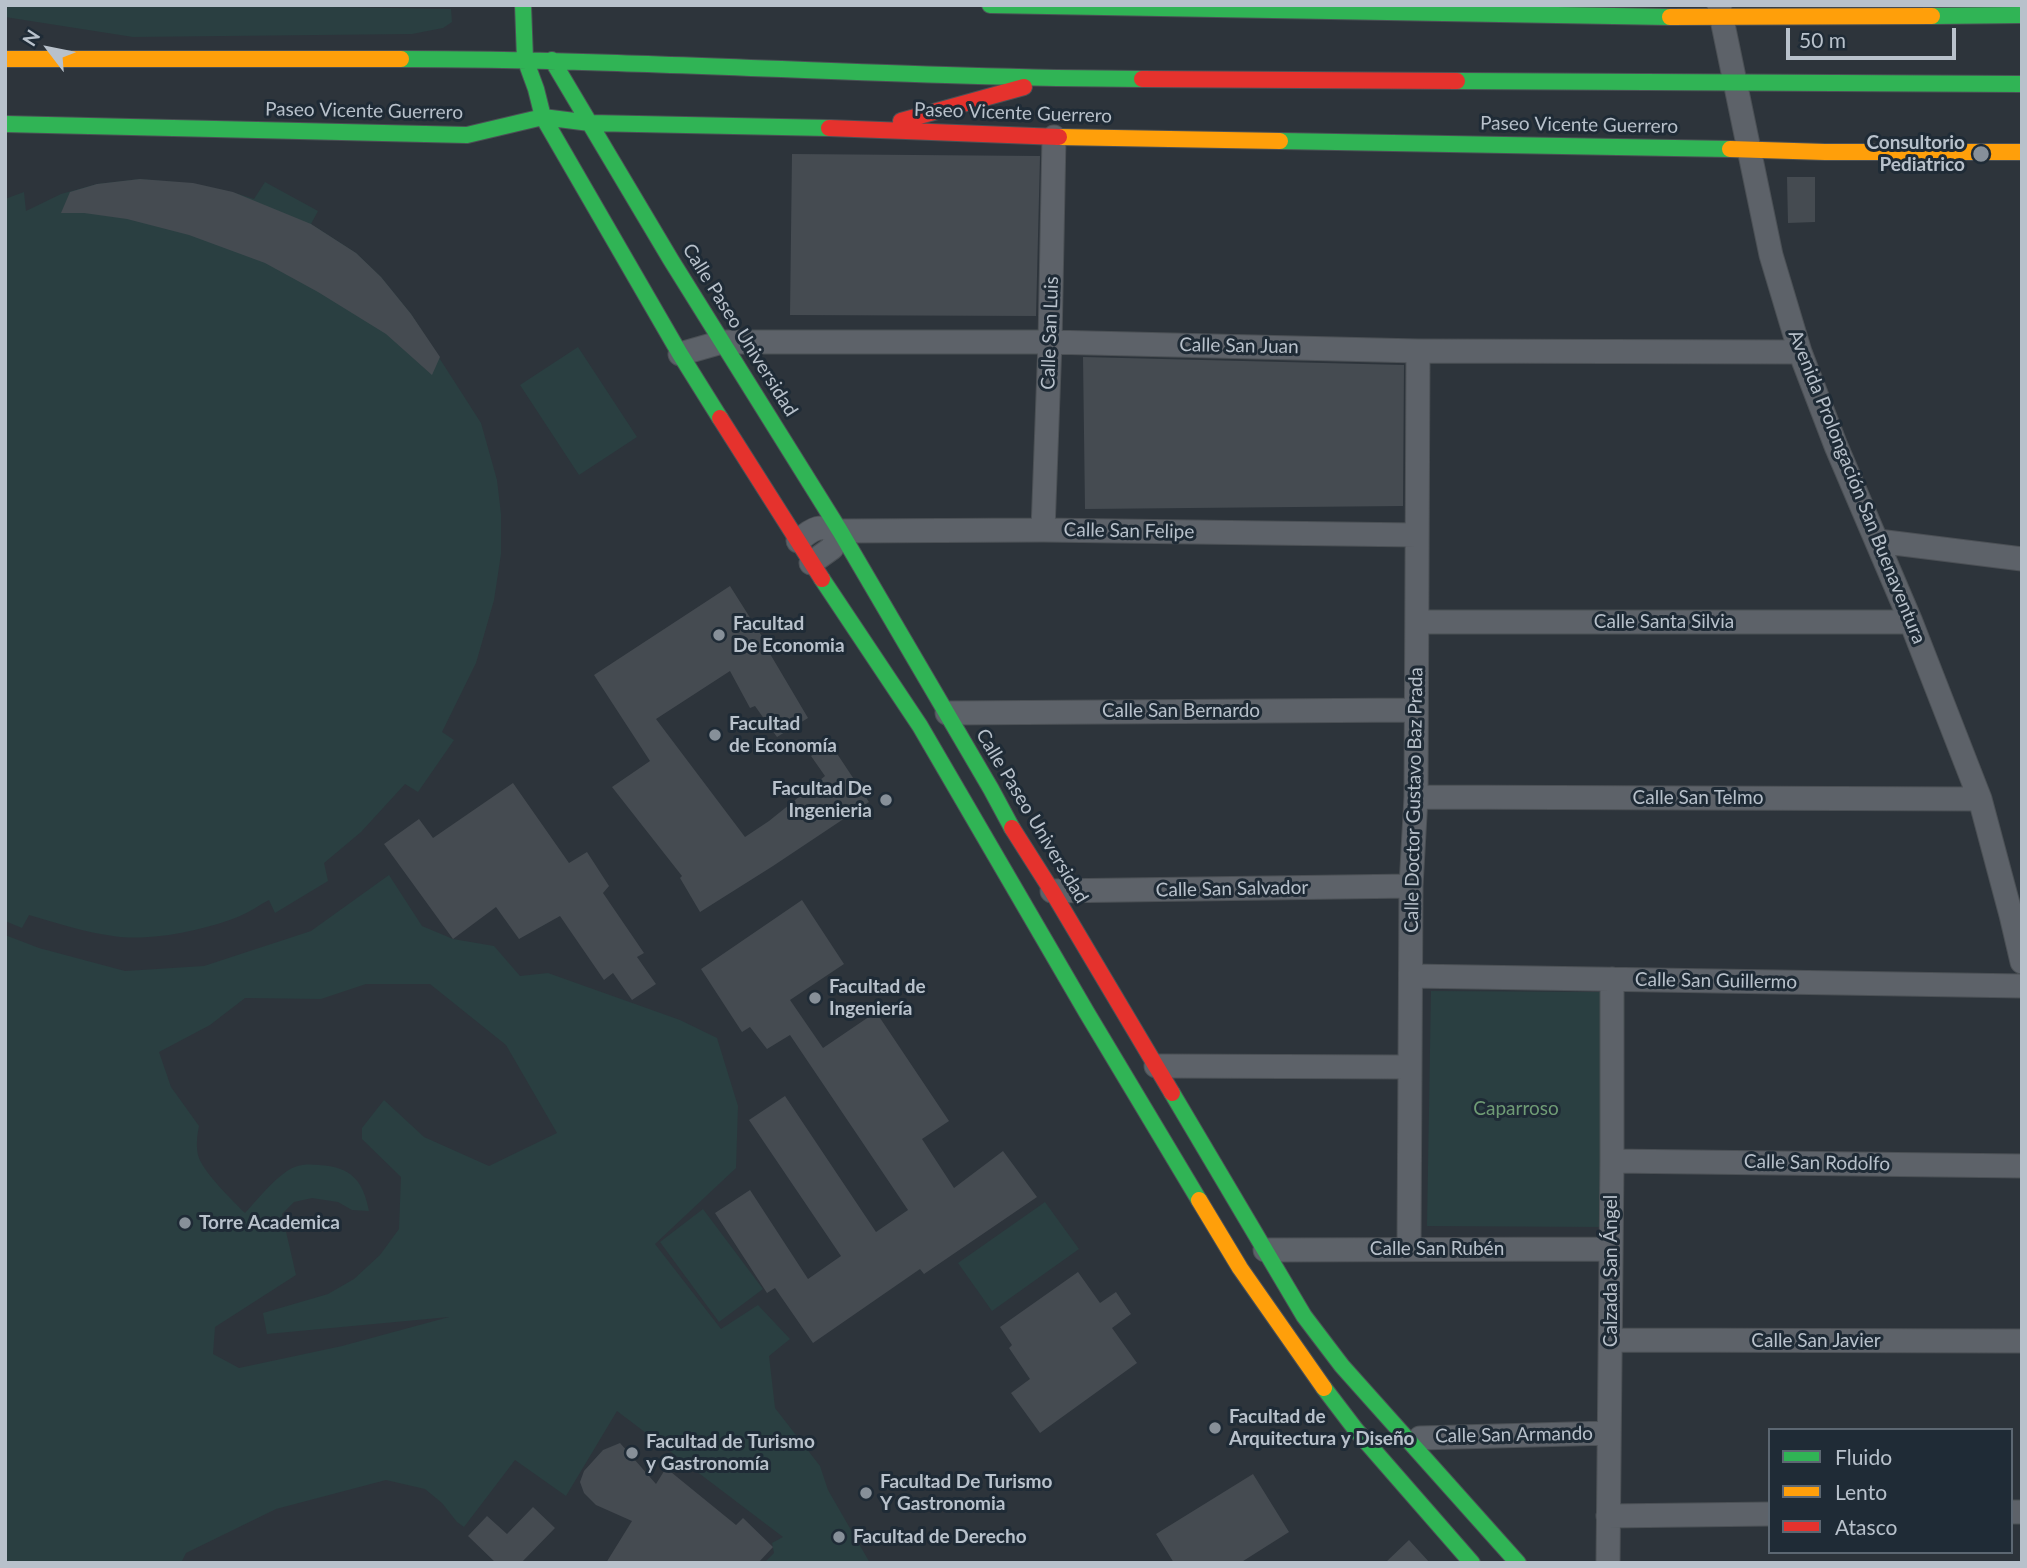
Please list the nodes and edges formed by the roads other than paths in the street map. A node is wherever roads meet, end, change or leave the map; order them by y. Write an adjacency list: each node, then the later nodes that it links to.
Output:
1 (523, 5): 8 (main road)
2 (990, 5): 3 (main road)
3 (1720, 12): 4 (main road); 11 (street, Avenida Prolongación San Buenaventura)
4 (2022, 15)
5 (5, 46): 7 (main road)
6 (5, 59): 7 (main road, Paseo Vicente Guerrero)
7 (72, 59): 8 (main road, Paseo Vicente Guerrero)
8 (525, 59): 9 (main road, Paseo Vicente Guerrero); 13 (main road)
9 (552, 60): 10 (main road, Paseo Vicente Guerrero); 14 (main road, Calle Paseo Universidad)
10 (1052, 79): 11 (main road, Paseo Vicente Guerrero); 16 (main road)
11 (1734, 82): 12 (main road, Paseo Vicente Guerrero); 18 (street, Avenida Prolongación San Buenaventura)
12 (2022, 84)
13 (543, 117): 14 (main road, Paseo Vicente Guerrero); 15 (main road, Paseo Vicente Guerrero); 24 (main road)
14 (590, 123): 16 (main road, Paseo Vicente Guerrero); 20 (main road, Calle Paseo Universidad)
15 (5, 124)
16 (873, 129): 17 (main road, Paseo Vicente Guerrero)
17 (1054, 137): 18 (main road, Paseo Vicente Guerrero); 21 (street, Calle San Luis)
18 (1748, 149): 19 (main road, Paseo Vicente Guerrero); 23 (street, Avenida Prolongación San Buenaventura)
19 (2022, 152)
20 (722, 342): 21 (street, Calle San Juan); 24 (street, Calle San Juan); 26 (main road, Calle Paseo Universidad)
21 (1050, 342): 22 (street, Calle San Juan); 25 (street, Calle San Luis)
22 (1419, 351): 23 (street, Calle San Juan); 27 (street, Calle Doctor Gustavo Baz Prada)
23 (1800, 352): 29 (street, Avenida Prolongación San Buenaventura)
24 (680, 354): 28 (main road)
25 (1043, 530): 26 (street, Calle San Felipe); 27 (street, Calle San Felipe)
26 (840, 531): 28 (street, Calle San Felipe); 31 (street); 35 (main road, Calle Paseo Universidad)
27 (1417, 535): 32 (street, Calle Doctor Gustavo Baz Prada)
28 (798, 541): 31 (main road)
29 (1878, 541): 30 (street); 33 (street, Avenida Prolongación San Buenaventura)
30 (2022, 559)
31 (811, 563): 58 (main road)
32 (1417, 622): 33 (street, Calle Santa Silvia); 34 (street, Calle Doctor Gustavo Baz Prada)
33 (1911, 622): 37 (street, Avenida Prolongación San Buenaventura)
34 (1416, 710): 35 (street, Calle San Bernardo); 36 (street, Calle Doctor Gustavo Baz Prada)
35 (947, 713): 39 (main road, Calle Paseo Universidad)
36 (1416, 797): 37 (street, Calle San Telmo); 38 (street, Calle Doctor Gustavo Baz Prada)
37 (1980, 799): 40 (street, Avenida Prolongación San Buenaventura)
38 (1411, 886): 39 (street, Calle San Salvador); 42 (street, Calle Doctor Gustavo Baz Prada)
39 (1052, 891): 45 (main road, Calle Paseo Universidad)
40 (2016, 915): 41 (street, Avenida Prolongación San Buenaventura)
41 (2022, 962)
42 (1411, 975): 43 (street, Calle San Guillermo); 46 (street, Calle Doctor Gustavo Baz Prada)
43 (1612, 979): 44 (street, Calle San Guillermo); 47 (street, Calzada San Ángel)
44 (2022, 986)
45 (1156, 1066): 46 (street); 50 (main road, Calle Paseo Universidad)
46 (1410, 1067): 49 (street, Calle Doctor Gustavo Baz Prada)
47 (1612, 1161): 48 (street, Calle San Rodolfo); 51 (street, Calzada San Ángel)
48 (2022, 1166)
49 (1409, 1249): 50 (street, Calle San Rubén); 51 (street, Calle San Rubén)
50 (1265, 1250): 59 (main road, Calle Paseo Universidad)
51 (1610, 1250): 52 (street, Calzada San Ángel)
52 (1611, 1340): 53 (street, Calle San Javier); 54 (street, Calzada San Ángel)
53 (2022, 1341)
54 (1609, 1433): 55 (street, Calle San Armando); 57 (street, Calzada San Ángel)
55 (1420, 1438)
56 (1768, 1514): 57 (street)
57 (1608, 1516): 60 (street, Calzada San Ángel)
58 (1472, 1563)
59 (1518, 1563)
60 (1608, 1563)

